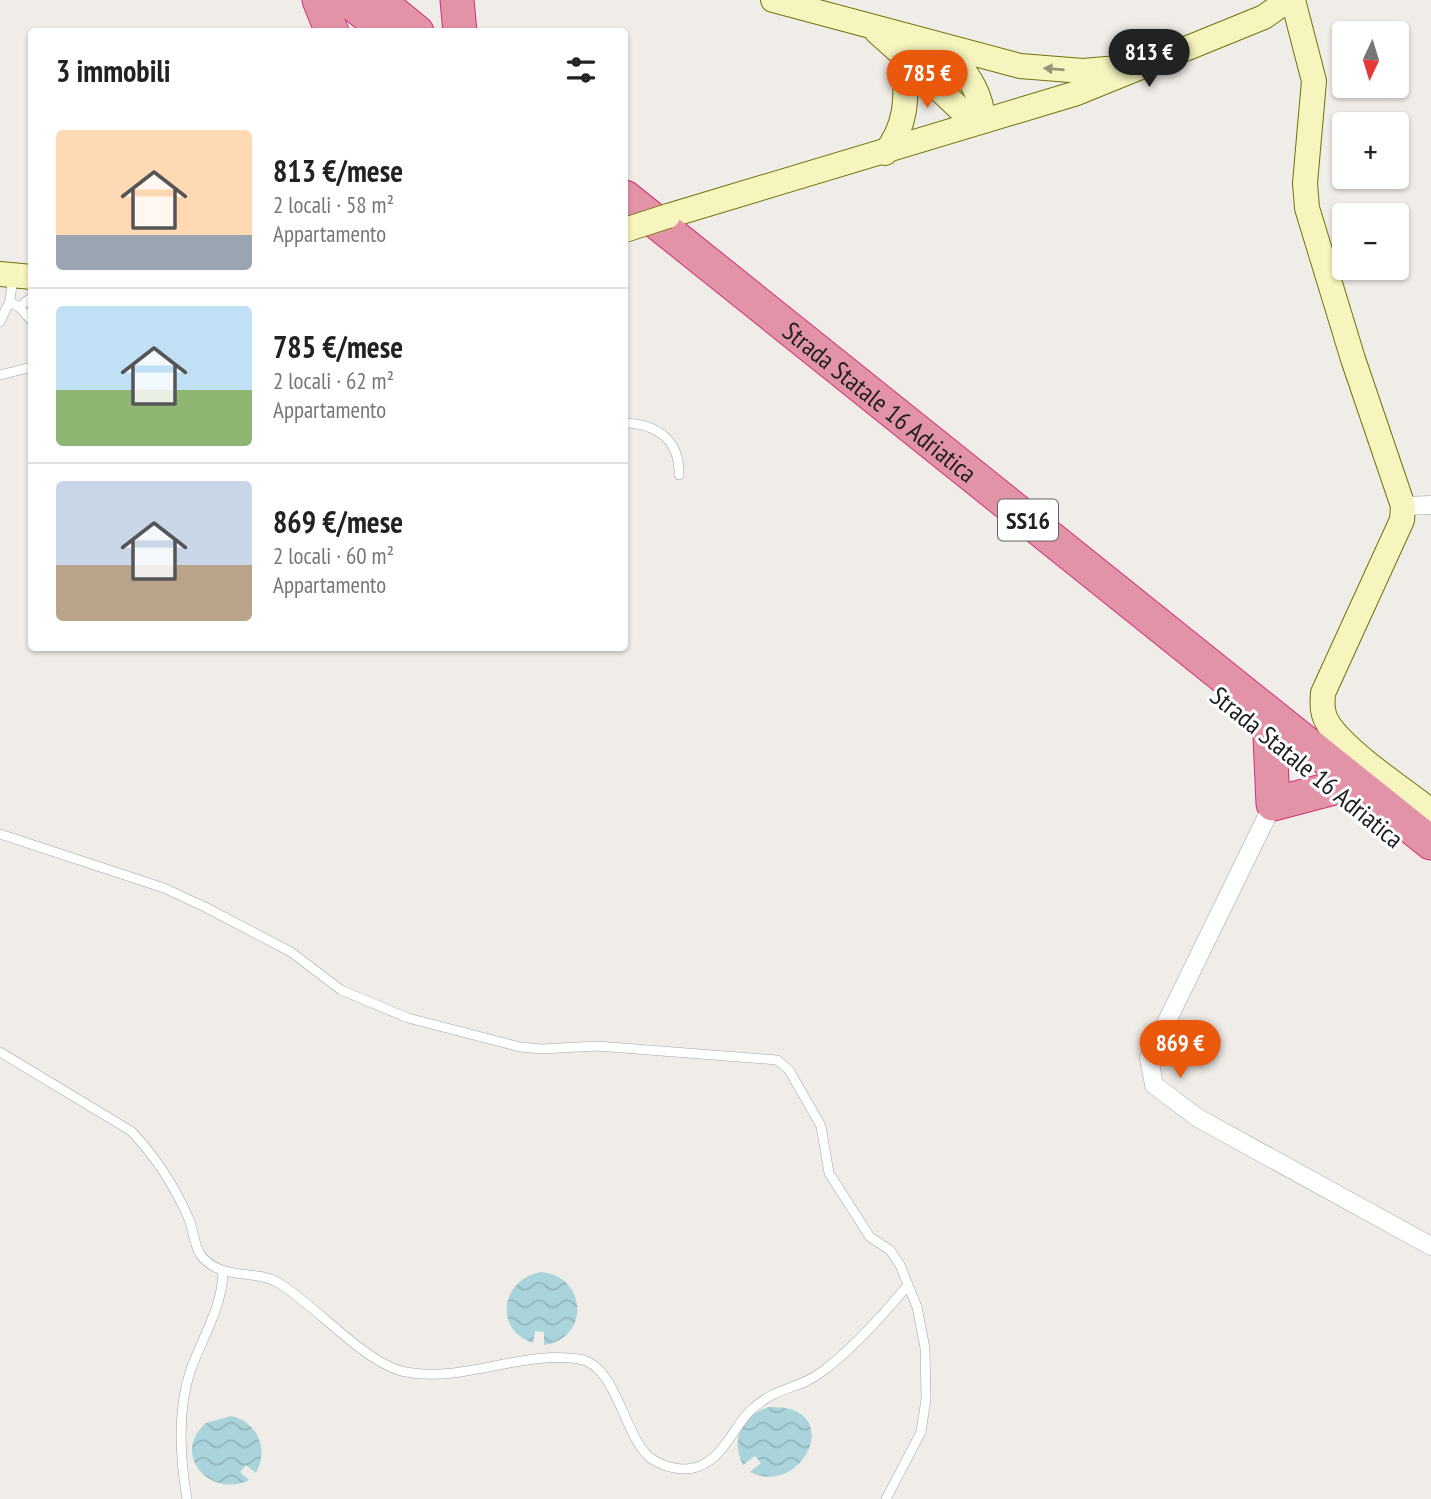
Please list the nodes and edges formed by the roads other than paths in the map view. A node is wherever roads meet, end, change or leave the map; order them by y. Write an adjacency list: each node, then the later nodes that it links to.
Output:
1 (319, 0): 8 (highway)
2 (348, 0): 9 (highway)
3 (378, 0): 10 (highway)
4 (457, 0): 11 (highway)
5 (1291, 0): 14 (main road); 30 (main road)
6 (784, 2): 7 (main road)
7 (871, 27): 12 (main road); 13 (main road)
8 (330, 28)
9 (383, 28)
10 (413, 28)
11 (460, 28)
12 (948, 49): 14 (main road, one-way to 12); 15 (main road)
13 (905, 57): 15 (main road); 16 (main road)
14 (1146, 65): 15 (main road)
15 (983, 121): 16 (main road)
16 (885, 153): 19 (main road, bridge)
17 (628, 199): 36 (highway, Strada Statale 16 Adriatica / SS16)
18 (628, 223): 31 (highway, Strada Statale 16 Adriatica / SS16)
19 (628, 229)
20 (15, 276): 22 (lane)
21 (28, 299): 22 (lane)
22 (14, 304): 23 (lane); 24 (lane)
23 (28, 317)
24 (0, 322)
25 (28, 367): 26 (lane)
26 (0, 375)
27 (628, 424): 28 (lane)
28 (679, 475)
29 (1431, 505): 30 (street)
30 (1403, 506): 34 (main road)
31 (1270, 737): 32 (highway, Strada Statale 16 Adriatica / SS16); 33 (highway)
32 (1334, 789): 33 (highway); 37 (highway, Strada Statale 16 Adriatica / SS16)
33 (1273, 804): 39 (street)
34 (1431, 811)
35 (0, 834): 41 (lane)
36 (1431, 843)
37 (1431, 866)
38 (0, 1052): 40 (lane)
39 (1431, 1246)
40 (223, 1272): 41 (lane); 42 (lane)
41 (908, 1285): 43 (lane)
42 (187, 1499)
43 (887, 1499)

